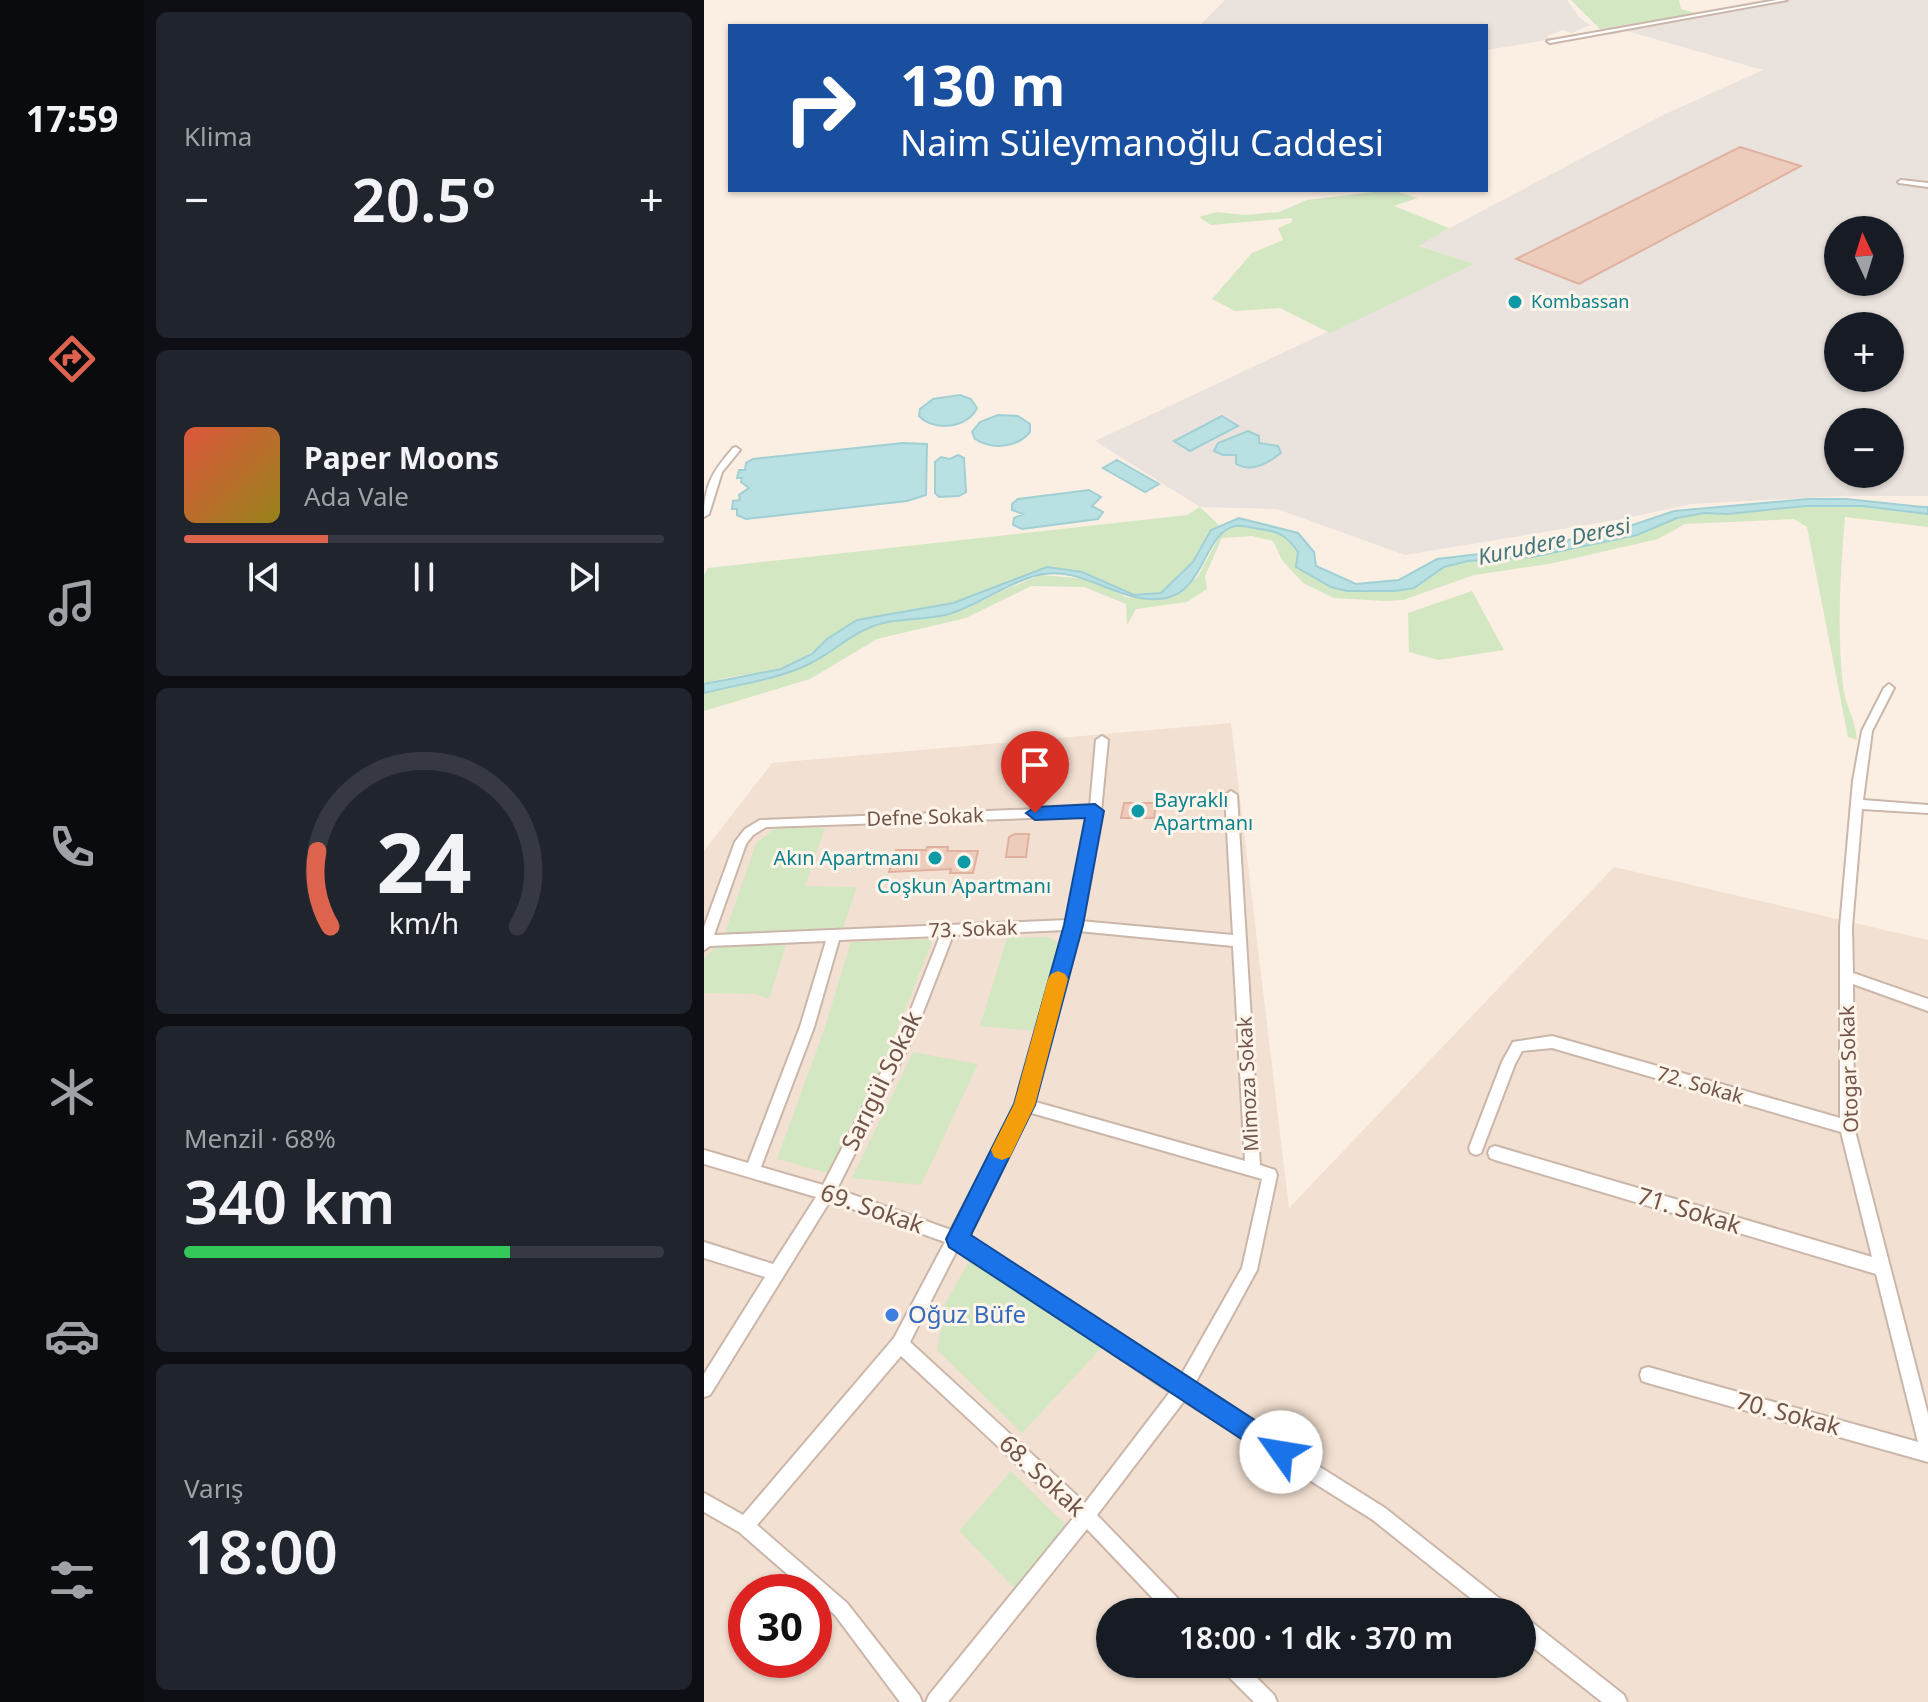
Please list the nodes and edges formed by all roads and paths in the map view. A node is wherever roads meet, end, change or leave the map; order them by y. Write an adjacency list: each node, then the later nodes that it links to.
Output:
1 (1785, 0): 2 (street)
2 (1550, 41)
3 (1901, 182): 4 (street)
4 (1928, 185)
5 (736, 450): 6 (street)
6 (704, 514)
7 (1889, 688): 10 (street, Otogar Sokak)
8 (1102, 740): 12 (street)
9 (1231, 795): 16 (street, Mimoza Sokak)
10 (1857, 804): 11 (street); 18 (street, Otogar Sokak)
11 (1928, 809)
12 (1095, 811): 13 (street); 17 (street, Defne Sokak)
13 (1073, 925): 14 (street, 73. Sokak); 16 (street, 73. Sokak); 20 (street)
14 (948, 931): 15 (street, 73. Sokak); 27 (street, Sarıgül Sokak)
15 (834, 934): 17 (street, 73. Sokak); 25 (street)
16 (1239, 941): 26 (street, Mimoza Sokak)
17 (705, 943)
18 (1847, 976): 19 (street); 21 (street, Otogar Sokak)
19 (1928, 1005)
20 (1024, 1105): 26 (street); 28 (street)
21 (1847, 1127): 22 (street, 72. Sokak); 30 (street, Otogar Sokak)
22 (1476, 1148)
23 (1495, 1153): 30 (street, 71. Sokak)
24 (704, 1157): 25 (street, 69. Sokak)
25 (753, 1169): 27 (street, 69. Sokak)
26 (1253, 1170): 35 (street, Mimoza Sokak)
27 (827, 1193): 28 (street, 69. Sokak); 31 (street, Sarıgül Sokak)
28 (957, 1239): 32 (street); 35 (street, 69. Sokak)
29 (704, 1250): 31 (street)
30 (1882, 1268): 36 (street, Otogar Sokak)
31 (777, 1273): 34 (street, Sarıgül Sokak)
32 (900, 1344): 38 (street, 68. Sokak); 39 (street)
33 (1648, 1375): 36 (street, 70. Sokak)
34 (704, 1389)
35 (1182, 1390): 38 (street); 41 (street, 69. Sokak)
36 (1928, 1450)
37 (704, 1502): 39 (street)
38 (1086, 1516): 40 (street, 68. Sokak); 45 (street)
39 (745, 1526): 44 (street)
40 (1165, 1598)
41 (1485, 1598)
42 (1536, 1638): 47 (street)
43 (1244, 1678): 46 (street)
44 (912, 1702)
45 (936, 1702)
46 (1267, 1702)
47 (1617, 1702)

